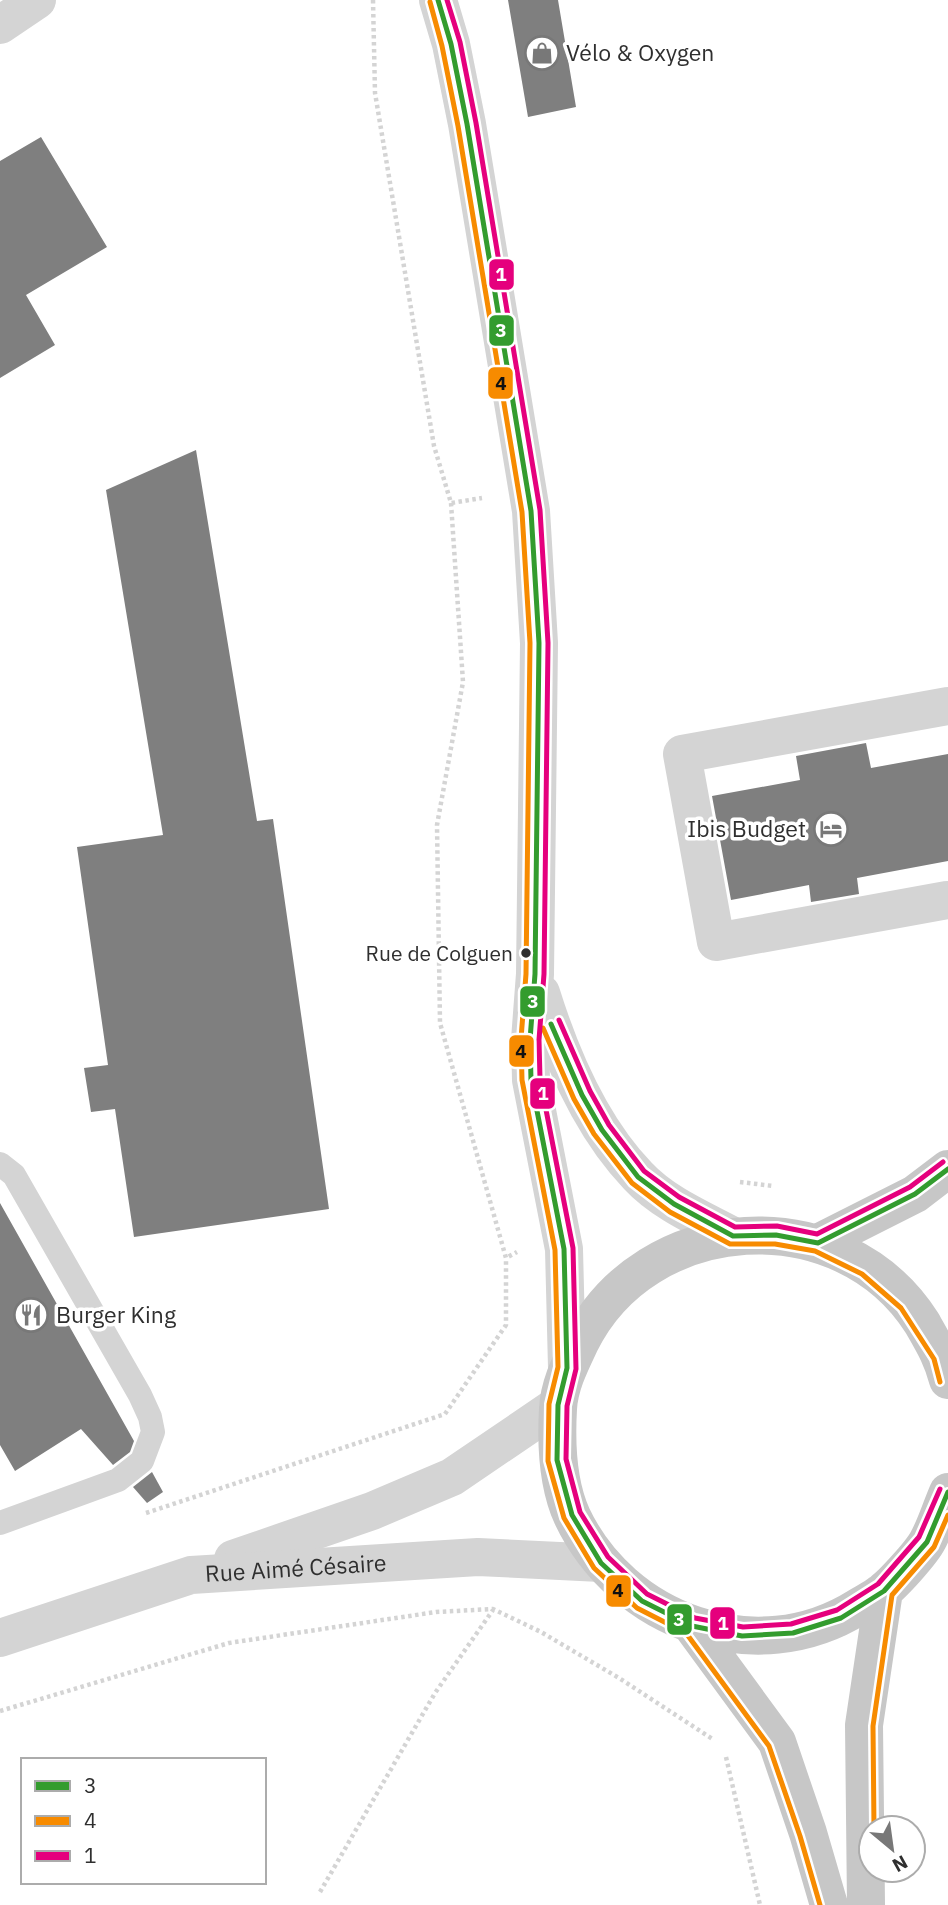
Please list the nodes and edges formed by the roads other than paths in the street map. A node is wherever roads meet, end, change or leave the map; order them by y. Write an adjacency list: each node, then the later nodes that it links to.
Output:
1 (37, 0): 3 (street)
2 (438, 0): 6 (street)
3 (0, 24)
4 (948, 706): 5 (street)
5 (947, 900)
6 (535, 974): 9 (street); 12 (street)
7 (0, 1164): 15 (lane)
8 (948, 1169): 10 (main road)
9 (733, 1236): 10 (main road); 12 (main road)
10 (818, 1243): 11 (main road)
11 (946, 1359)
12 (568, 1368): 13 (main road)
13 (558, 1405): 16 (main road); 17 (street)
14 (948, 1492): 18 (main road)
15 (0, 1523)
16 (601, 1563): 17 (street, Rue Aimé Césaire); 19 (main road)
17 (191, 1575): 20 (street, Rue Aimé Césaire)
18 (884, 1591): 19 (main road); 22 (main road)
19 (692, 1626): 21 (main road)
20 (0, 1638)
21 (829, 1905)
22 (866, 1905)

